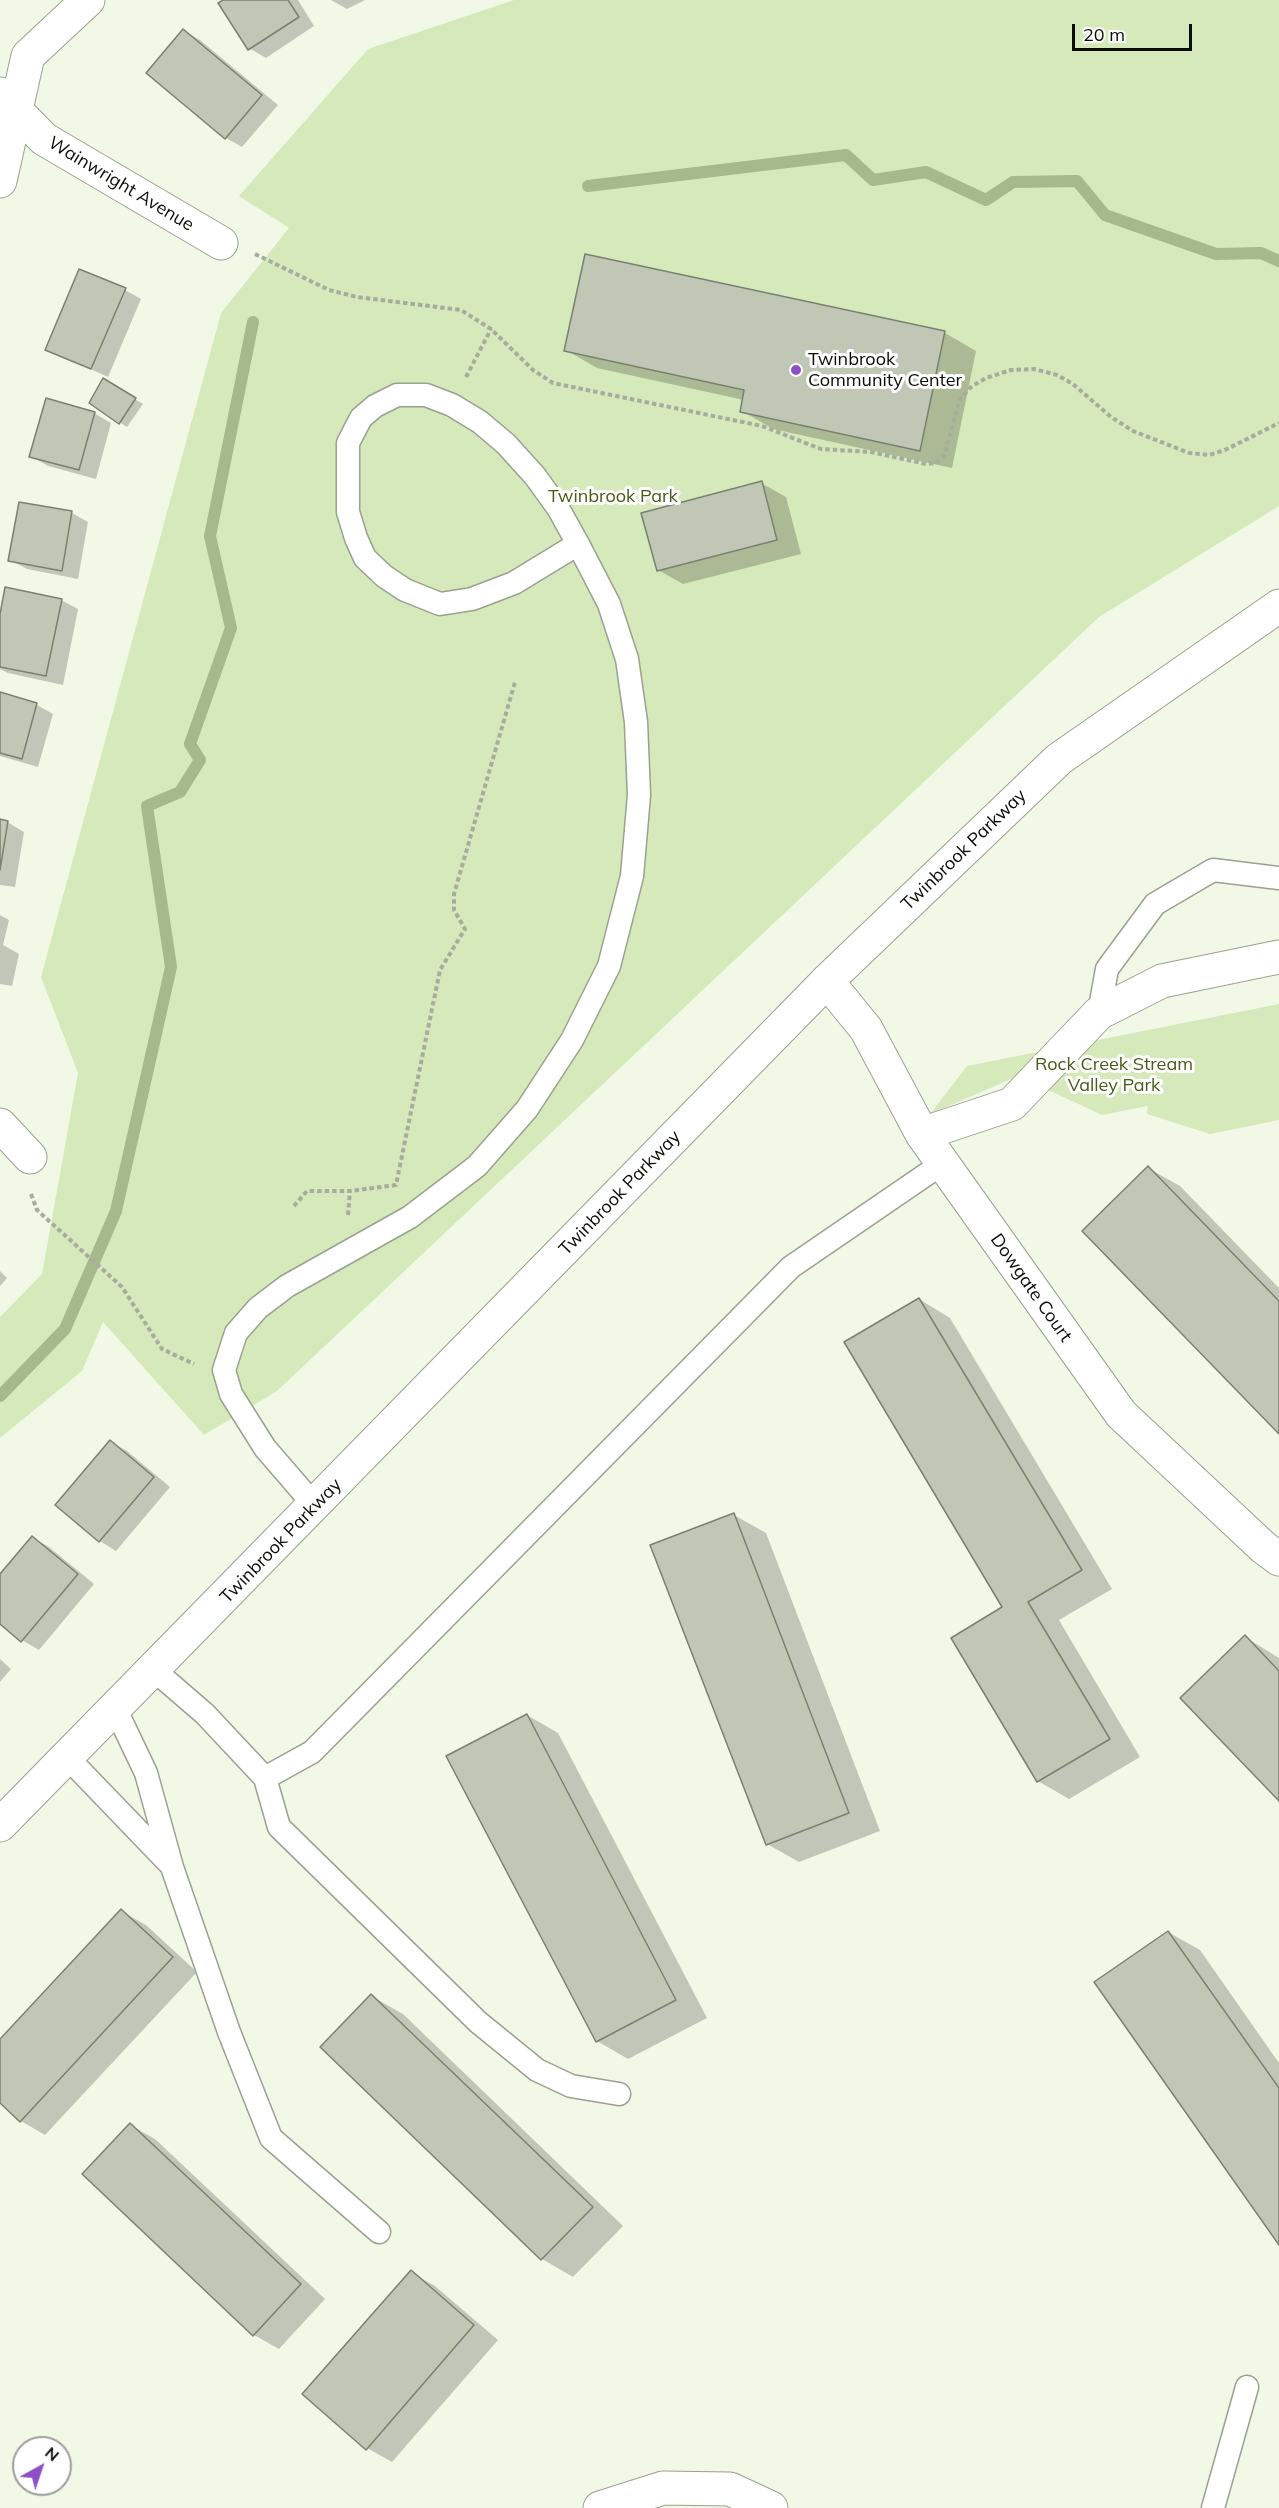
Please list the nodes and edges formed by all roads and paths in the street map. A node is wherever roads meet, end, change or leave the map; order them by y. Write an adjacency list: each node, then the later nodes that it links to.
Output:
1 (88, 0): 2 (street)
2 (8, 104): 3 (street); 4 (street, Wainwright Avenue)
3 (0, 181)
4 (221, 243): 5 (path)
5 (491, 329): 6 (path); 7 (path)
6 (452, 405): 8 (lane); 8 (lane)
7 (1279, 423)
8 (578, 544): 22 (lane)
9 (1279, 606): 13 (street, Twinbrook Parkway)
10 (515, 682): 19 (path)
11 (1279, 878): 14 (lane)
12 (1279, 957): 14 (street)
13 (827, 981): 16 (street, Dowgate Court); 23 (street, Twinbrook Parkway)
14 (1099, 1013): 16 (street)
15 (0, 1125): 17 (street)
16 (922, 1134): 18 (street, Dowgate Court)
17 (30, 1157): 22 (path)
18 (943, 1163): 24 (street, Dowgate Court); 28 (lane)
19 (350, 1191): 20 (path); 21 (path)
20 (294, 1206)
21 (347, 1221)
22 (225, 1370): 23 (lane)
23 (315, 1506): 25 (street, Twinbrook Parkway)
24 (1279, 1559)
25 (154, 1670): 26 (street, Twinbrook Parkway); 28 (lane)
26 (115, 1708): 27 (street, Twinbrook Parkway); 30 (lane)
27 (66, 1756): 29 (street, Twinbrook Parkway); 30 (lane)
28 (265, 1778): 31 (lane)
29 (0, 1825)
30 (172, 1867): 32 (lane)
31 (620, 2094)
32 (379, 2232)
33 (1247, 2387): 36 (lane)
34 (600, 2508): 35 (street)
35 (771, 2508)
36 (1213, 2508)

